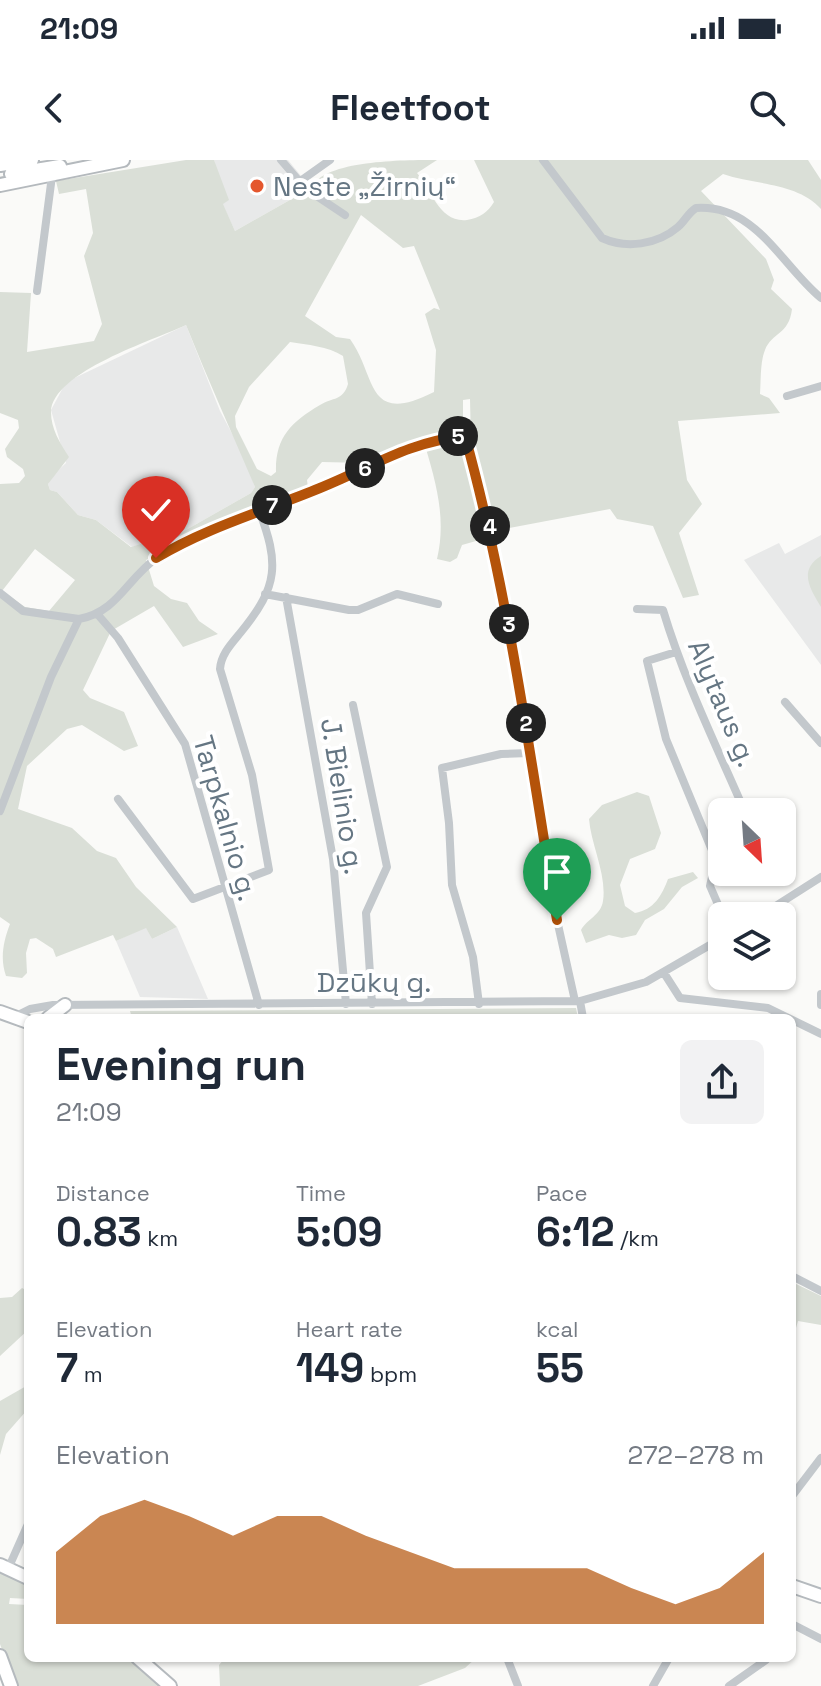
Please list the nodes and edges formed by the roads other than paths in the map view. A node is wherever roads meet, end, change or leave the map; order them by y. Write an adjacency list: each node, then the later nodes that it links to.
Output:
1 (32, 160): 7 (main road)
2 (100, 160): 8 (main road)
3 (123, 160): 9 (main road)
4 (330, 160): 10 (street)
5 (543, 160): 14 (street)
6 (281, 161): 10 (street)
7 (0, 165)
8 (0, 176)
9 (52, 176): 11 (main road); 13 (street)
10 (299, 182): 12 (street)
11 (0, 185)
12 (345, 215)
13 (37, 291)
14 (821, 298)
15 (821, 386): 16 (street)
16 (787, 396)
17 (259, 510): 19 (street); 23 (street); 29 (street)
18 (0, 593): 24 (street)
19 (265, 594): 20 (street); 35 (street)
20 (286, 597): 21 (street); 41 (street, J. Bielinio g.)
21 (438, 604)
22 (637, 609): 25 (street, Alytaus g.)
23 (99, 616): 24 (street); 35 (street, Tarpkalnio g.)
24 (79, 619): 32 (street)
25 (676, 652): 30 (street, Alytaus g.); 33 (street)
26 (785, 702): 28 (street)
27 (353, 705): 42 (street)
28 (821, 743)
29 (529, 753): 40 (street); 43 (street)
30 (739, 798)
31 (118, 799): 35 (street)
32 (0, 811)
33 (708, 832)
34 (821, 877): 36 (street)
35 (225, 890): 45 (street, Tarpkalnio g.)
36 (782, 902)
37 (708, 946): 38 (street, Dzūkų g.)
38 (664, 973): 40 (street, Dzūkų g.); 50 (street)
39 (821, 994): 46 (street)
40 (578, 1001): 43 (street, Dzūkų g.); 49 (street)
41 (346, 1004): 42 (street, Dzūkų g.); 45 (street, Dzūkų g.)
42 (372, 1004): 43 (street, Dzūkų g.)
43 (479, 1004)
44 (65, 1005): 45 (street, Dzūkų g.); 48 (main road); 51 (street, Dzūkų g.)
45 (259, 1005)
46 (821, 1005)
47 (0, 1012): 51 (main road)
48 (53, 1014)
49 (582, 1014)
50 (781, 1014)
51 (14, 1017): 53 (main road)
52 (821, 1020): 55 (street)
53 (24, 1021)
54 (796, 1021): 55 (street)
55 (819, 1032)
56 (796, 1278): 57 (street)
57 (821, 1291)
58 (821, 1458): 59 (street)
59 (796, 1491)
60 (24, 1531): 61 (street)
61 (4, 1567): 62 (main road)
62 (24, 1576)
63 (796, 1587): 64 (main road)
64 (821, 1596)
65 (796, 1626): 66 (street)
66 (821, 1639)
67 (0, 1656): 72 (main road)
68 (143, 1662): 73 (main road)
69 (509, 1662): 74 (street)
70 (667, 1662): 75 (street)
71 (763, 1662): 76 (street)
72 (11, 1686)
73 (170, 1686)
74 (518, 1686)
75 (653, 1686)
76 (729, 1686)

